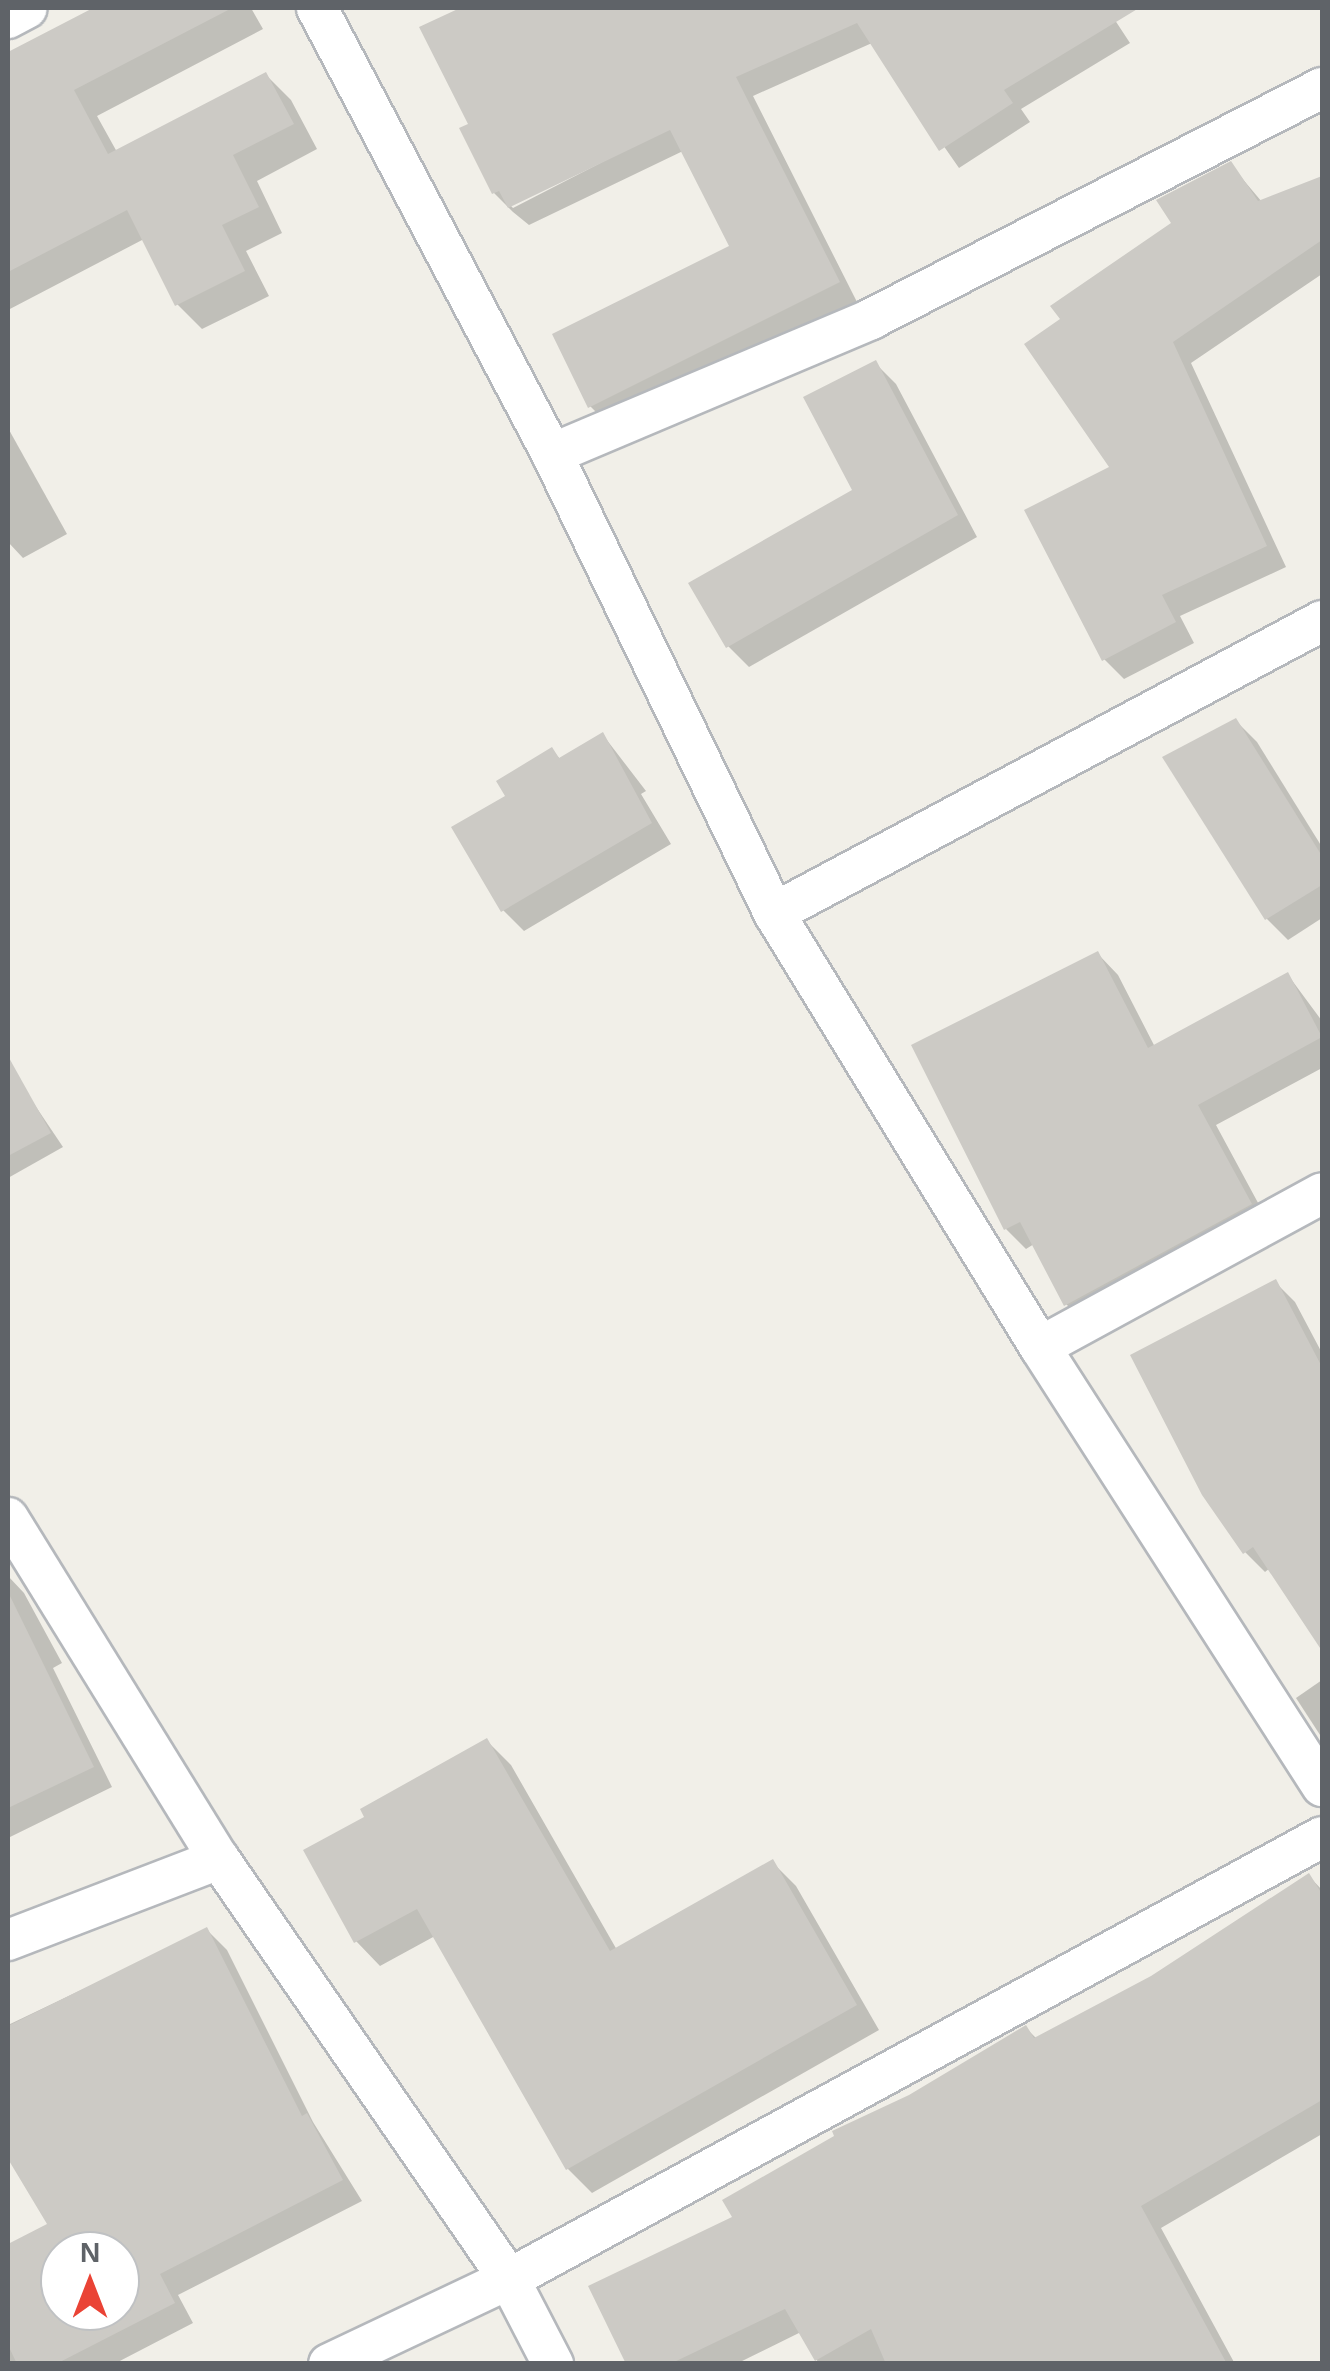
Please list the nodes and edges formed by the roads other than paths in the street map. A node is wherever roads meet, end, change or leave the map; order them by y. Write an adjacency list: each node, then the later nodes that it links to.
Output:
1 (27, 8): 3 (street)
2 (317, 8): 5 (street)
3 (8, 18)
4 (1322, 88): 5 (street)
5 (552, 454): 7 (street)
6 (1322, 621): 7 (street)
7 (774, 913): 9 (street)
8 (1322, 1194): 9 (street)
9 (1040, 1347): 11 (street)
10 (8, 1518): 13 (street)
11 (1322, 1786)
12 (1322, 1837): 15 (street)
13 (219, 1859): 14 (street); 15 (street)
14 (8, 1940)
15 (508, 2279): 16 (street); 17 (street)
16 (329, 2364)
17 (553, 2364)

